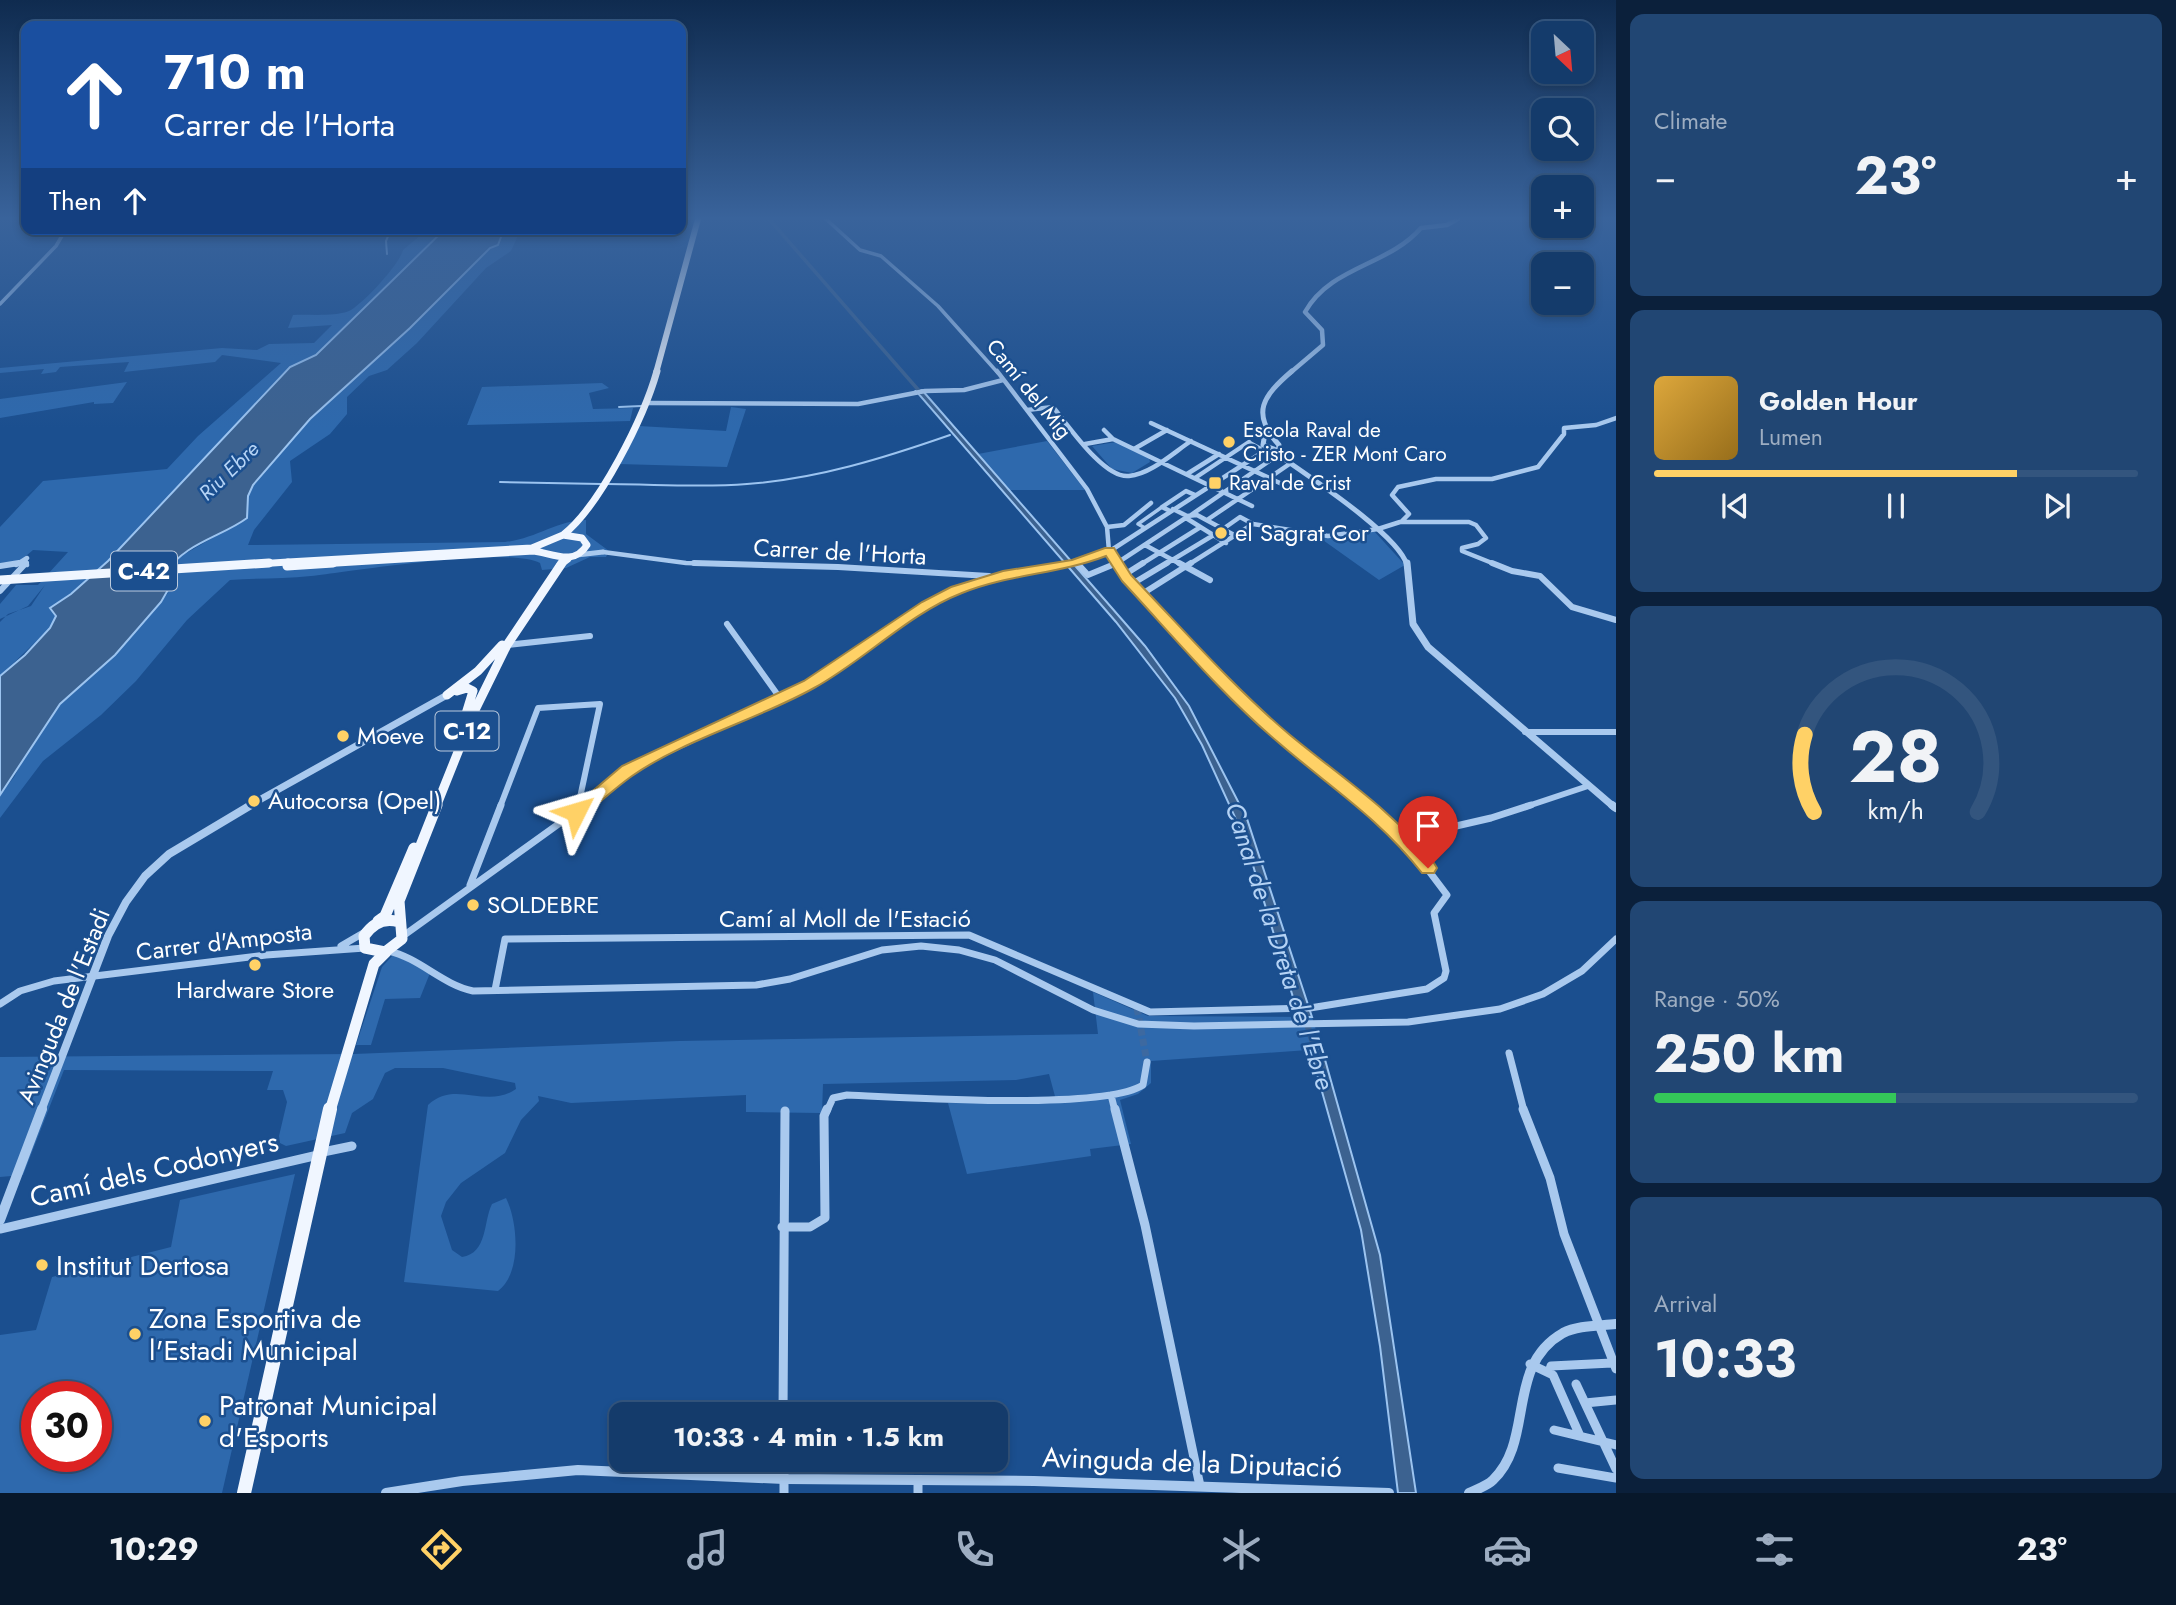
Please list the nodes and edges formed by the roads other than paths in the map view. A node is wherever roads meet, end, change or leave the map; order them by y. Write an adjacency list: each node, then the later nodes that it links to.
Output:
1 (15, 289): 5 (street)
2 (679, 289): 7 (main road)
3 (919, 289): 6 (street, Camí del Mig)
4 (1323, 289): 13 (street)
5 (0, 304)
6 (1003, 380): 7 (street); 8 (street, Camí del Mig)
7 (648, 403): 35 (main road)
8 (1027, 410): 18 (street); 45 (street, Camí del Mig)
9 (1616, 418): 43 (street)
10 (1151, 423): 12 (street)
11 (1104, 430): 14 (street)
12 (1167, 430): 15 (street); 20 (street)
13 (1265, 433): 16 (street); 19 (street)
14 (1113, 439): 18 (street); 20 (street)
15 (1191, 441): 22 (street); 23 (street)
16 (1274, 441): 19 (street); 21 (street)
17 (1249, 442): 19 (street); 22 (street)
18 (1085, 444): 23 (street)
19 (1264, 447): 21 (street); 24 (street)
20 (1135, 449): 23 (street)
21 (1278, 452): 25 (street); 26 (street)
22 (1222, 456): 24 (street); 27 (street); 28 (street)
23 (1160, 461): 27 (street)
24 (1240, 464): 26 (street); 31 (street)
25 (1288, 465): 29 (street); 49 (street)
26 (1255, 471): 29 (street); 32 (street)
27 (1188, 474): 28 (street)
28 (1195, 478): 31 (street)
29 (1269, 478): 30 (street); 34 (street)
30 (1282, 484)
31 (1210, 485): 32 (street); 33 (street)
32 (1224, 492): 34 (street); 40 (street)
33 (1195, 495): 38 (street); 39 (street, Carrer de l'Horta)
34 (1239, 499): 37 (street); 42 (street)
35 (594, 500): 41 (main road); 57 (main road)
36 (1151, 503): 45 (street)
37 (1252, 506)
38 (1162, 507): 39 (street); 46 (street)
39 (1172, 510): 40 (street); 46 (street, Carrer de l'Horta)
40 (1187, 517): 42 (street); 47 (street); 56 (street)
41 (582, 520): 50 (main road); 53 (main road)
42 (1207, 520): 48 (street)
43 (1400, 522): 49 (street); 84 (street)
44 (1254, 524): 48 (street); 49 (street); 52 (street)
45 (1107, 527): 58 (street, Camí del Mig)
46 (1145, 528): 58 (street, Carrer de l'Horta)
47 (1199, 528): 51 (street); 61 (street)
48 (1223, 529): 52 (street)
49 (1378, 529): 91 (street)
50 (563, 536): 53 (main road); 54 (main road)
51 (1212, 536): 55 (street); 64 (street)
52 (1237, 536): 55 (street)
53 (584, 540): 60 (street); 63 (main road, C-12)
54 (550, 542): 57 (main road, C-42); 62 (main road, C-12)
55 (1226, 543): 71 (street)
56 (1145, 545): 61 (street); 68 (street)
57 (485, 551): 67 (main road, C-42)
58 (1109, 551): 66 (street, Carrer de l'Horta); 68 (street)
59 (518, 552): 62 (main road, C-42); 67 (main road, C-42); 76 (main road)
60 (603, 552): 63 (street); 72 (street, Carrer de l'Horta)
61 (1159, 553): 64 (street); 74 (street)
62 (550, 554): 63 (main road); 76 (main road, C-12)
63 (575, 556): 87 (main road, C-12)
64 (1174, 561): 71 (street); 79 (street)
65 (24, 562): 70 (street)
66 (1076, 563): 68 (street); 73 (street, Carrer de l'Horta)
67 (288, 564): 78 (main road, C-42, bridge)
68 (1116, 564): 74 (street)
69 (0, 566): 70 (street)
70 (16, 568): 82 (street)
71 (1187, 568): 77 (street); 83 (street)
72 (948, 575): 75 (street, Carrer de l'Horta); 81 (street)
73 (1003, 575): 75 (street, Carrer de l'Horta); 80 (street)
74 (1124, 575): 79 (street)
75 (963, 576): 80 (street); 81 (street)
76 (544, 579): 87 (main road, C-12)
77 (1210, 580)
78 (0, 582)
79 (1132, 584): 83 (street)
80 (967, 586): 81 (street)
81 (957, 587): 89 (street)
82 (0, 591)
83 (1142, 594): 96 (street)
84 (1616, 620)
85 (727, 624): 89 (street)
86 (590, 636): 87 (street)
87 (505, 645): 88 (main road); 90 (main road, C-12); 100 (main road, C-12)
88 (447, 695): 90 (main road); 109 (street, Avinguda de l'Estadi)
89 (780, 698): 95 (street)
90 (465, 717): 99 (main road, C-12)
91 (1523, 732): 92 (street); 93 (street)
92 (1616, 732)
93 (1588, 786): 94 (street); 96 (street)
94 (1616, 808)
95 (576, 812): 97 (street); 97 (street)
96 (1404, 838): 110 (street, Camí al Moll de l'Estació)
97 (470, 885): 98 (street)
98 (426, 917): 100 (street); 102 (street)
99 (377, 922): 100 (main road); 101 (main road, C-12)
100 (400, 922): 102 (main road, C-12)
101 (366, 931): 104 (street); 105 (main road)
102 (403, 938): 106 (main road); 107 (street)
103 (1616, 939): 110 (street)
104 (332, 949): 105 (street, Carrer d'Amposta); 109 (street, Carrer d'Amposta)
105 (367, 949): 106 (main road); 108 (main road)
106 (387, 951): 107 (street); 108 (main road)
107 (407, 953): 110 (street)
108 (374, 964): 117 (main road)
109 (92, 976): 111 (street, Carrer d'Amposta); 118 (street, Avinguda de l'Estadi)
110 (495, 990)
111 (0, 1004)
112 (1509, 1053): 122 (street)
113 (1147, 1062): 114 (street)
114 (1111, 1095): 119 (street); 141 (street)
115 (785, 1111): 119 (street)
116 (352, 1146): 117 (street, Camí dels Codonyers)
117 (319, 1154): 120 (street, Camí dels Codonyers); 144 (main road)
118 (0, 1219)
119 (782, 1227): 128 (street)
120 (0, 1229)
121 (1616, 1324): 122 (street)
122 (1597, 1326): 123 (street); 124 (street)
123 (1530, 1364): 125 (street); 143 (street)
124 (1614, 1366): 125 (street)
125 (1549, 1373): 131 (street)
126 (1576, 1384): 129 (street)
127 (1616, 1400): 129 (street)
128 (783, 1402)
129 (1585, 1403): 132 (street)
130 (1554, 1430): 131 (street)
131 (1580, 1436): 132 (street)
132 (1603, 1442): 133 (street); 135 (street)
133 (1616, 1445)
134 (1558, 1468): 137 (street)
135 (1616, 1469)
136 (784, 1472): 138 (street)
137 (1616, 1478)
138 (784, 1479): 139 (street, Avinguda de la Diputació); 145 (street, Avinguda de la Diputació); 146 (street)
139 (918, 1487): 140 (street, Avinguda de la Diputació)
140 (1093, 1488): 141 (street, Avinguda de la Diputació)
141 (1194, 1488): 142 (street, Avinguda de la Diputació)
142 (1320, 1492): 147 (street, Avinguda de la Diputació)
143 (1475, 1492)
144 (244, 1493)
145 (386, 1493)
146 (784, 1493)
147 (1388, 1493)

